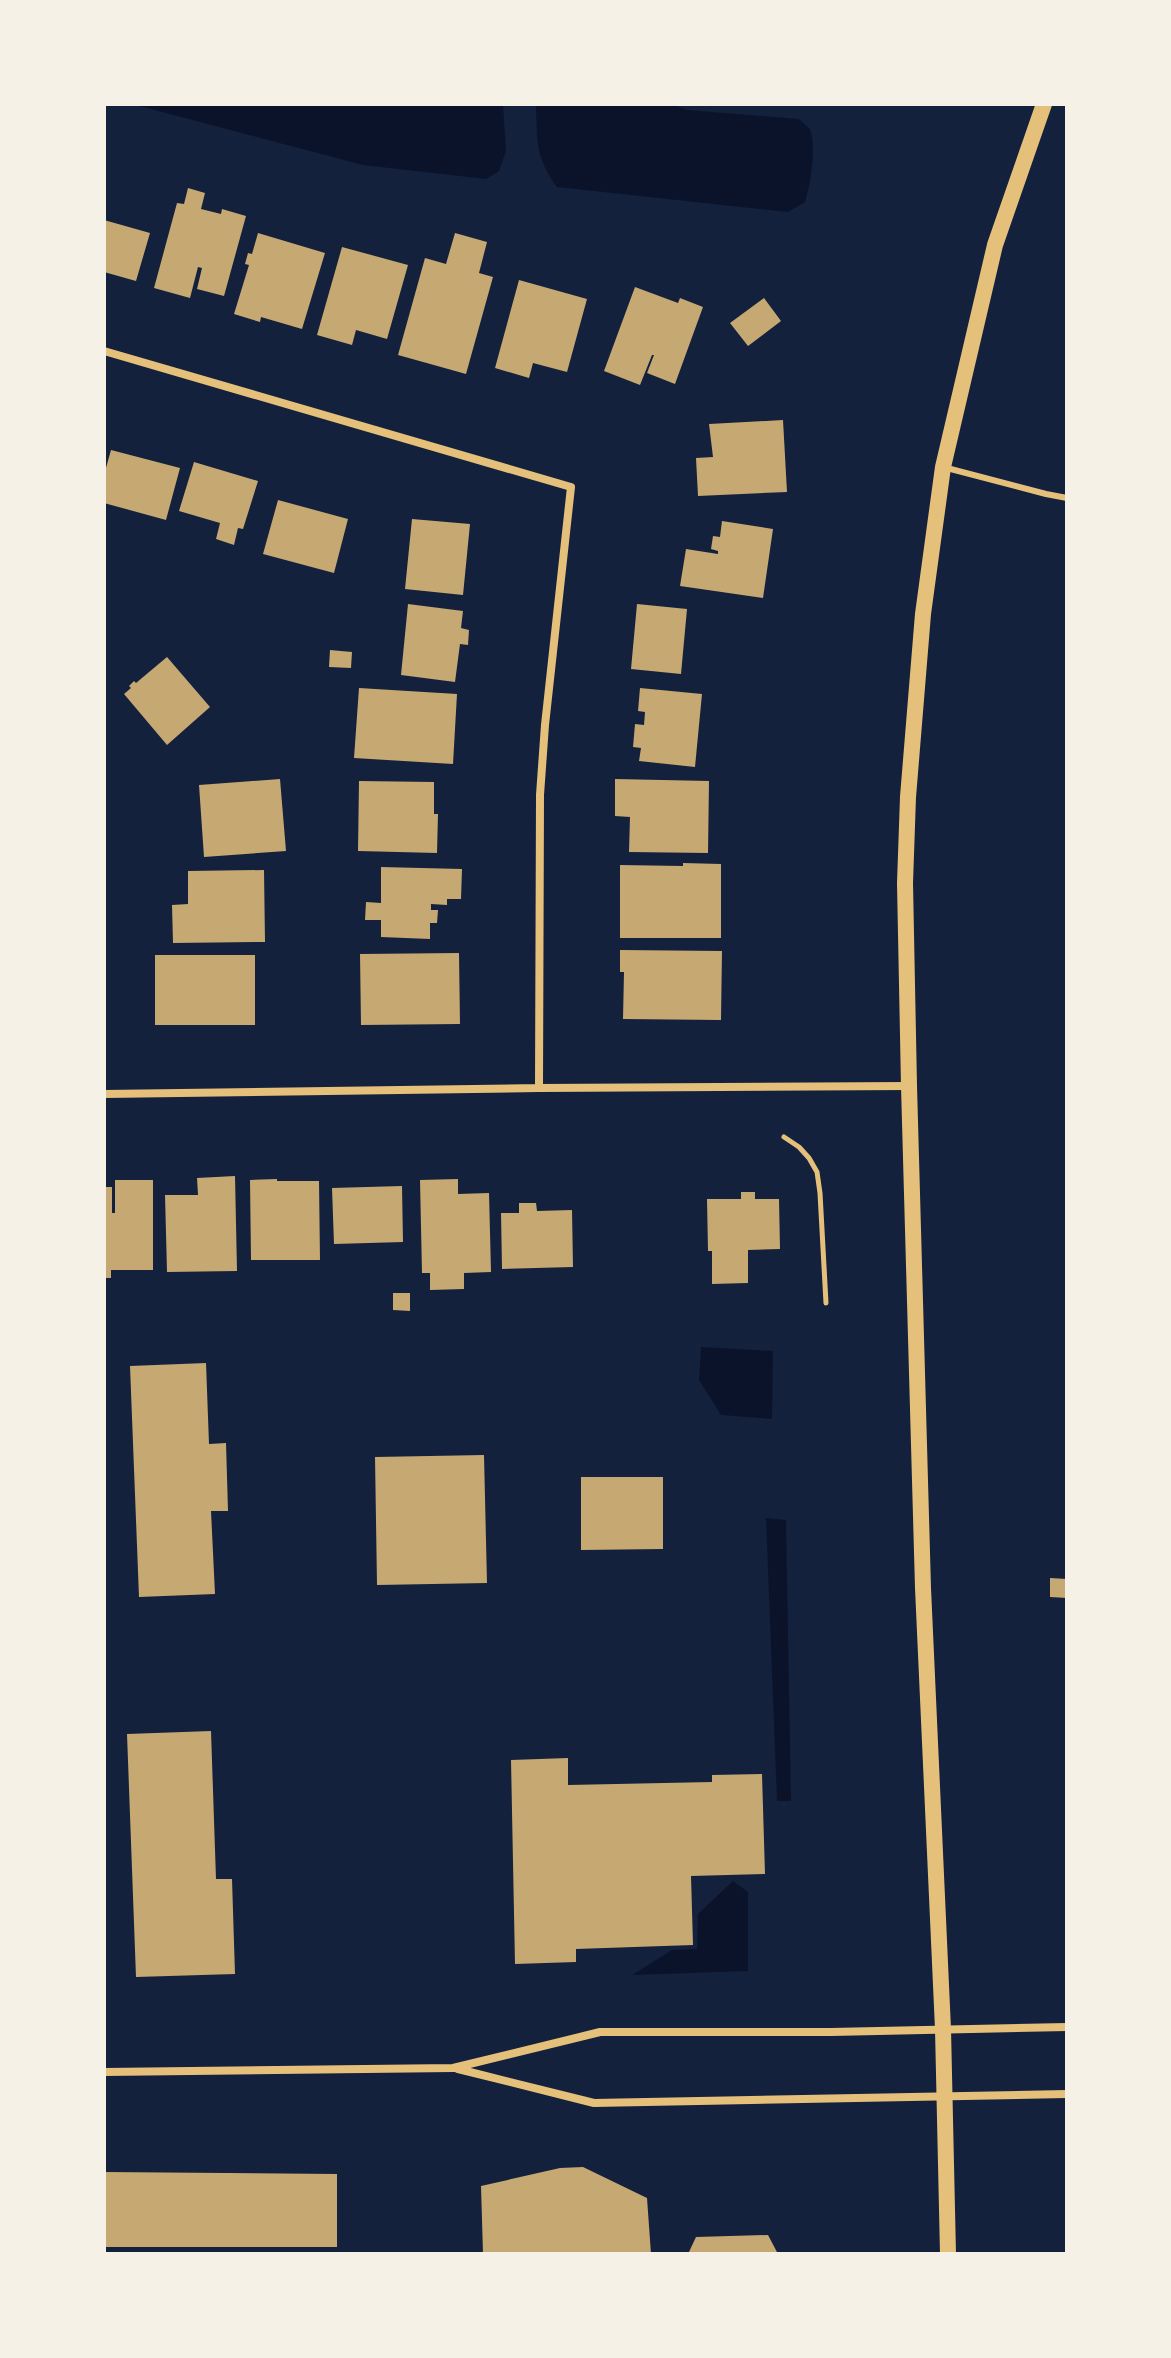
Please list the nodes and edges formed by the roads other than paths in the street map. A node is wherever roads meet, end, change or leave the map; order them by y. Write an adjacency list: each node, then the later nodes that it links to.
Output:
1 (1044, 104): 3 (main road)
2 (104, 351): 6 (street)
3 (943, 467): 4 (lane); 5 (main road)
4 (1067, 498)
5 (909, 1086): 6 (street); 9 (main road)
6 (539, 1088): 7 (street)
7 (104, 1094)
8 (1067, 2027): 9 (street)
9 (943, 2029): 10 (street); 13 (main road)
10 (453, 2068): 11 (street); 13 (street)
11 (104, 2072)
12 (1067, 2094): 13 (street)
13 (943, 2097): 14 (main road)
14 (948, 2254)

